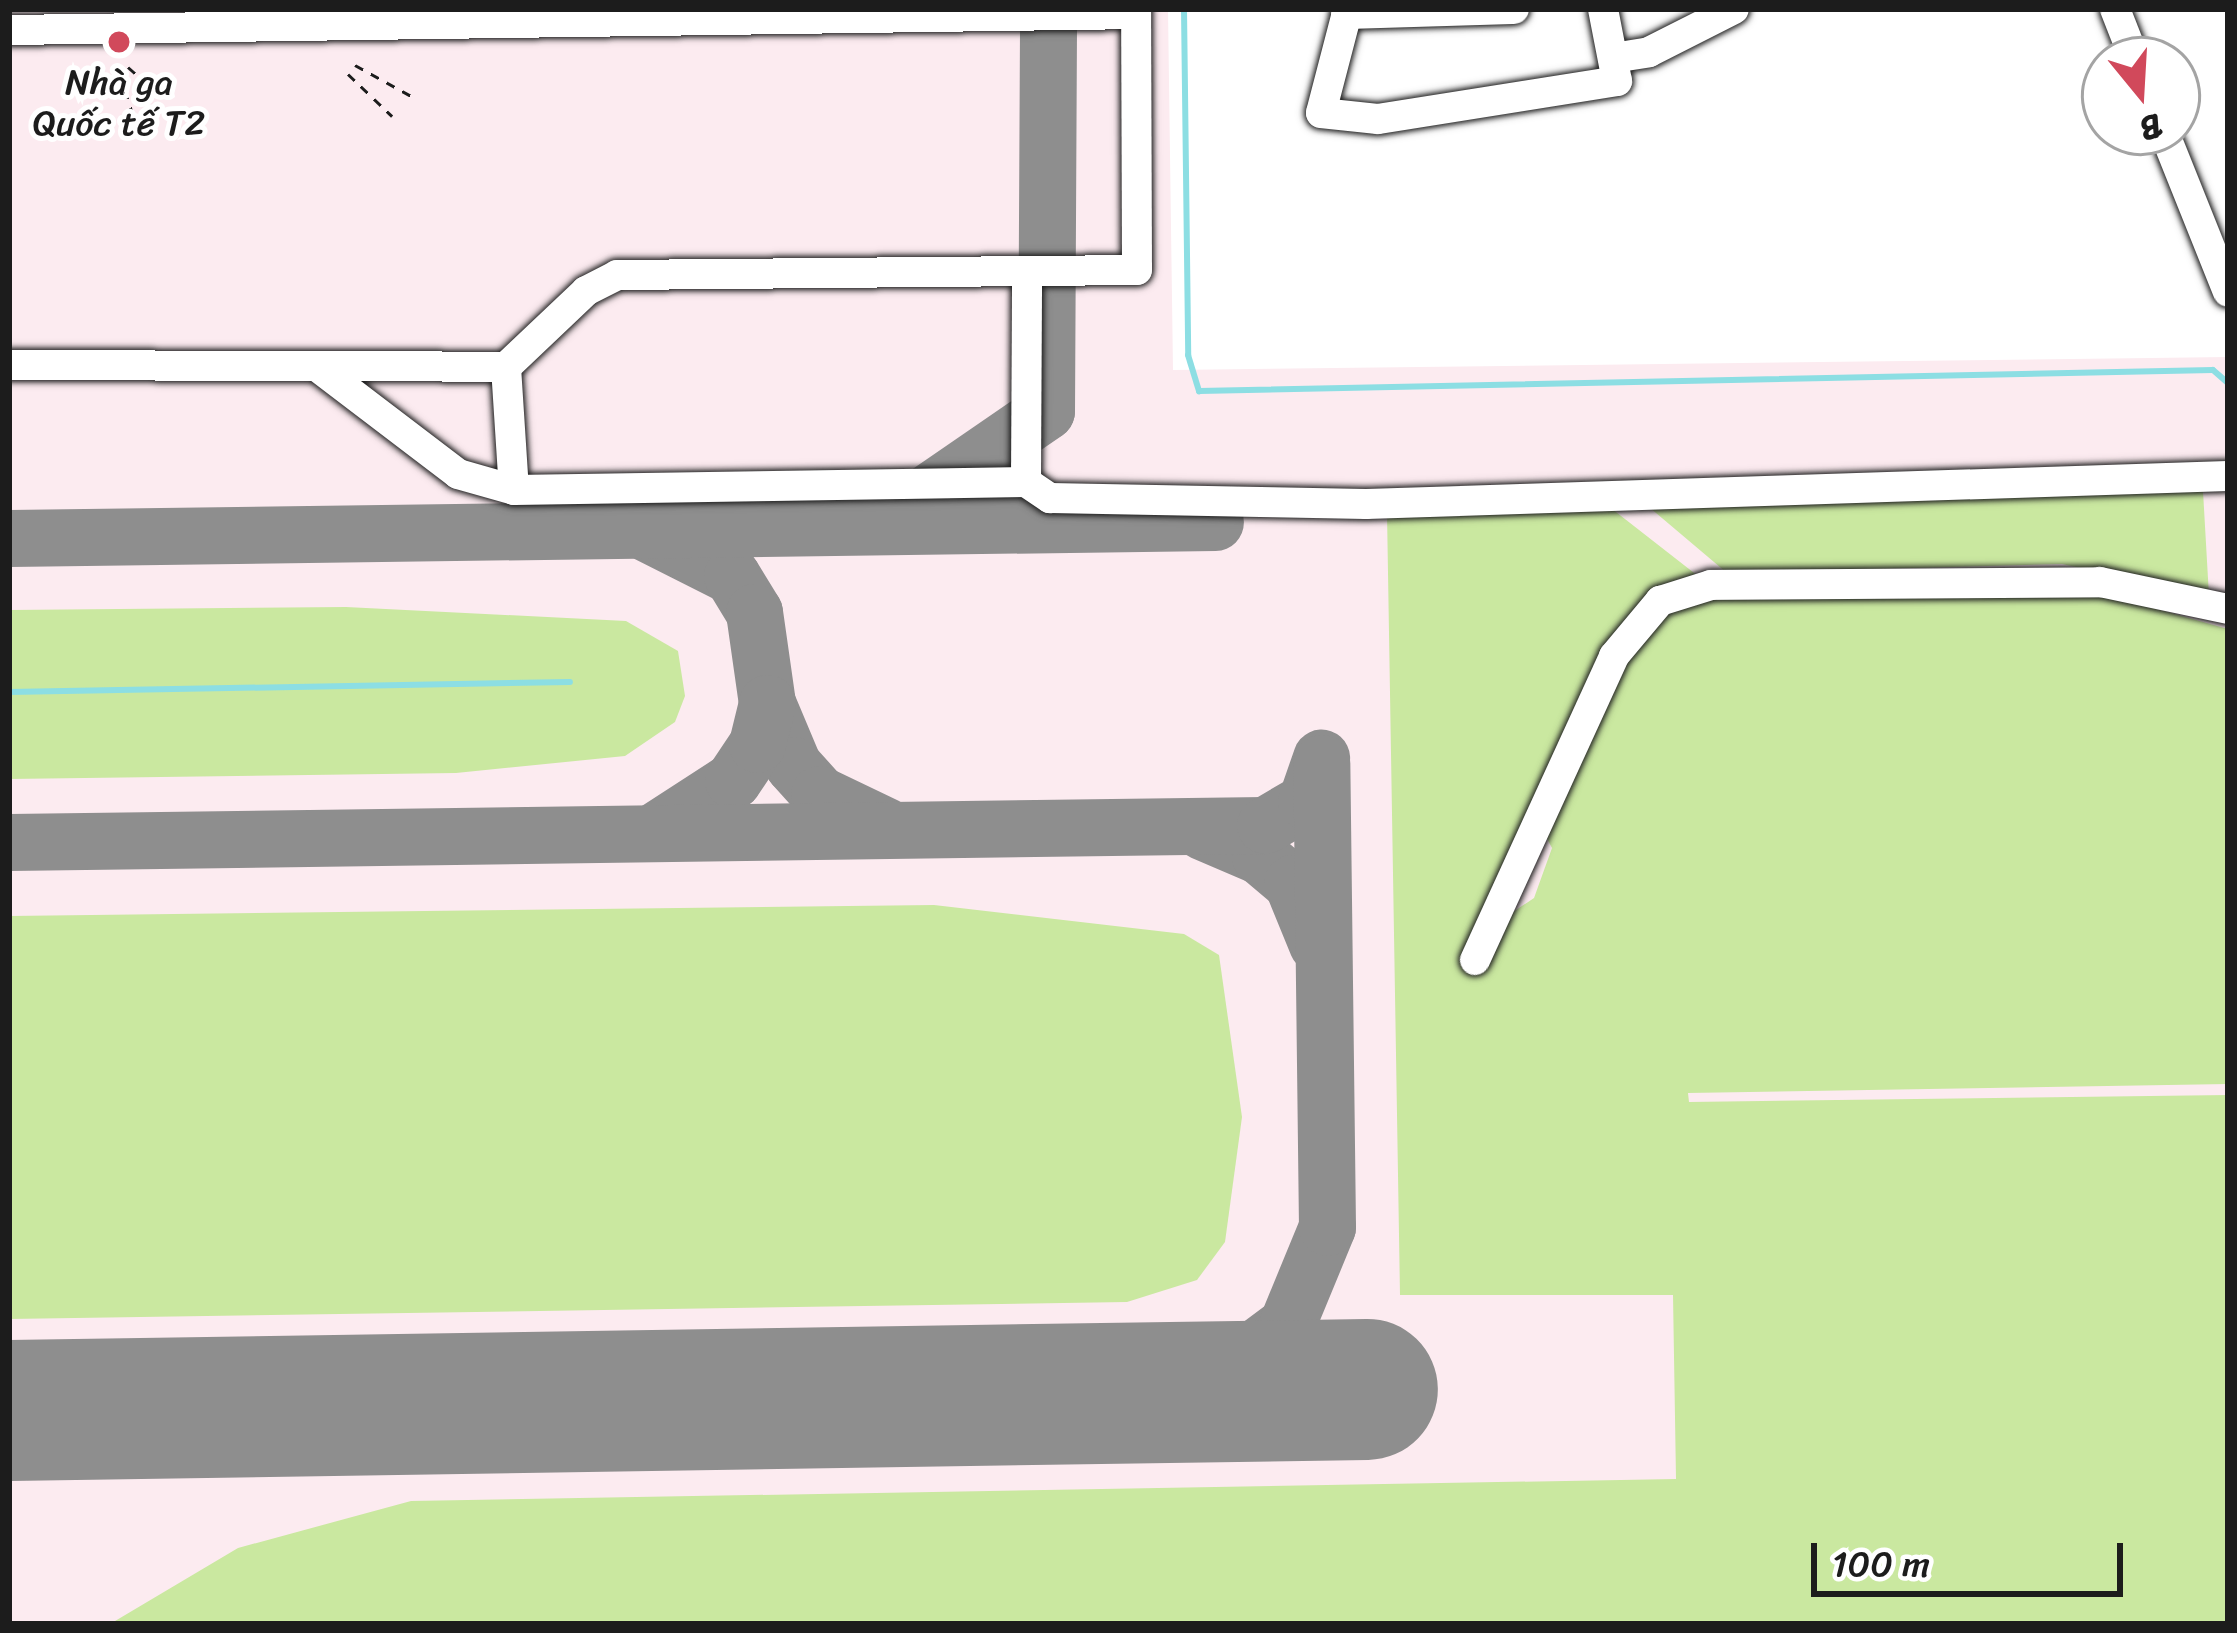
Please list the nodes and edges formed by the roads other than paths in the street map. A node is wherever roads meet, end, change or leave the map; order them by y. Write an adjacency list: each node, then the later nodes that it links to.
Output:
1 (1514, 9): 5 (street)
2 (1603, 9): 7 (street)
3 (1734, 9): 7 (street)
4 (1136, 12): 6 (street); 9 (street)
5 (1347, 12): 7 (street)
6 (9, 30)
7 (1613, 58)
8 (2174, 156): 10 (street)
9 (1027, 272): 12 (street); 15 (street)
10 (2228, 292)
11 (9, 364): 13 (street)
12 (506, 367): 13 (street); 16 (street)
13 (319, 368): 16 (street)
14 (2228, 476): 15 (street)
15 (1026, 482): 16 (street)
16 (514, 490)
17 (2228, 609): 18 (street)
18 (1475, 960)

